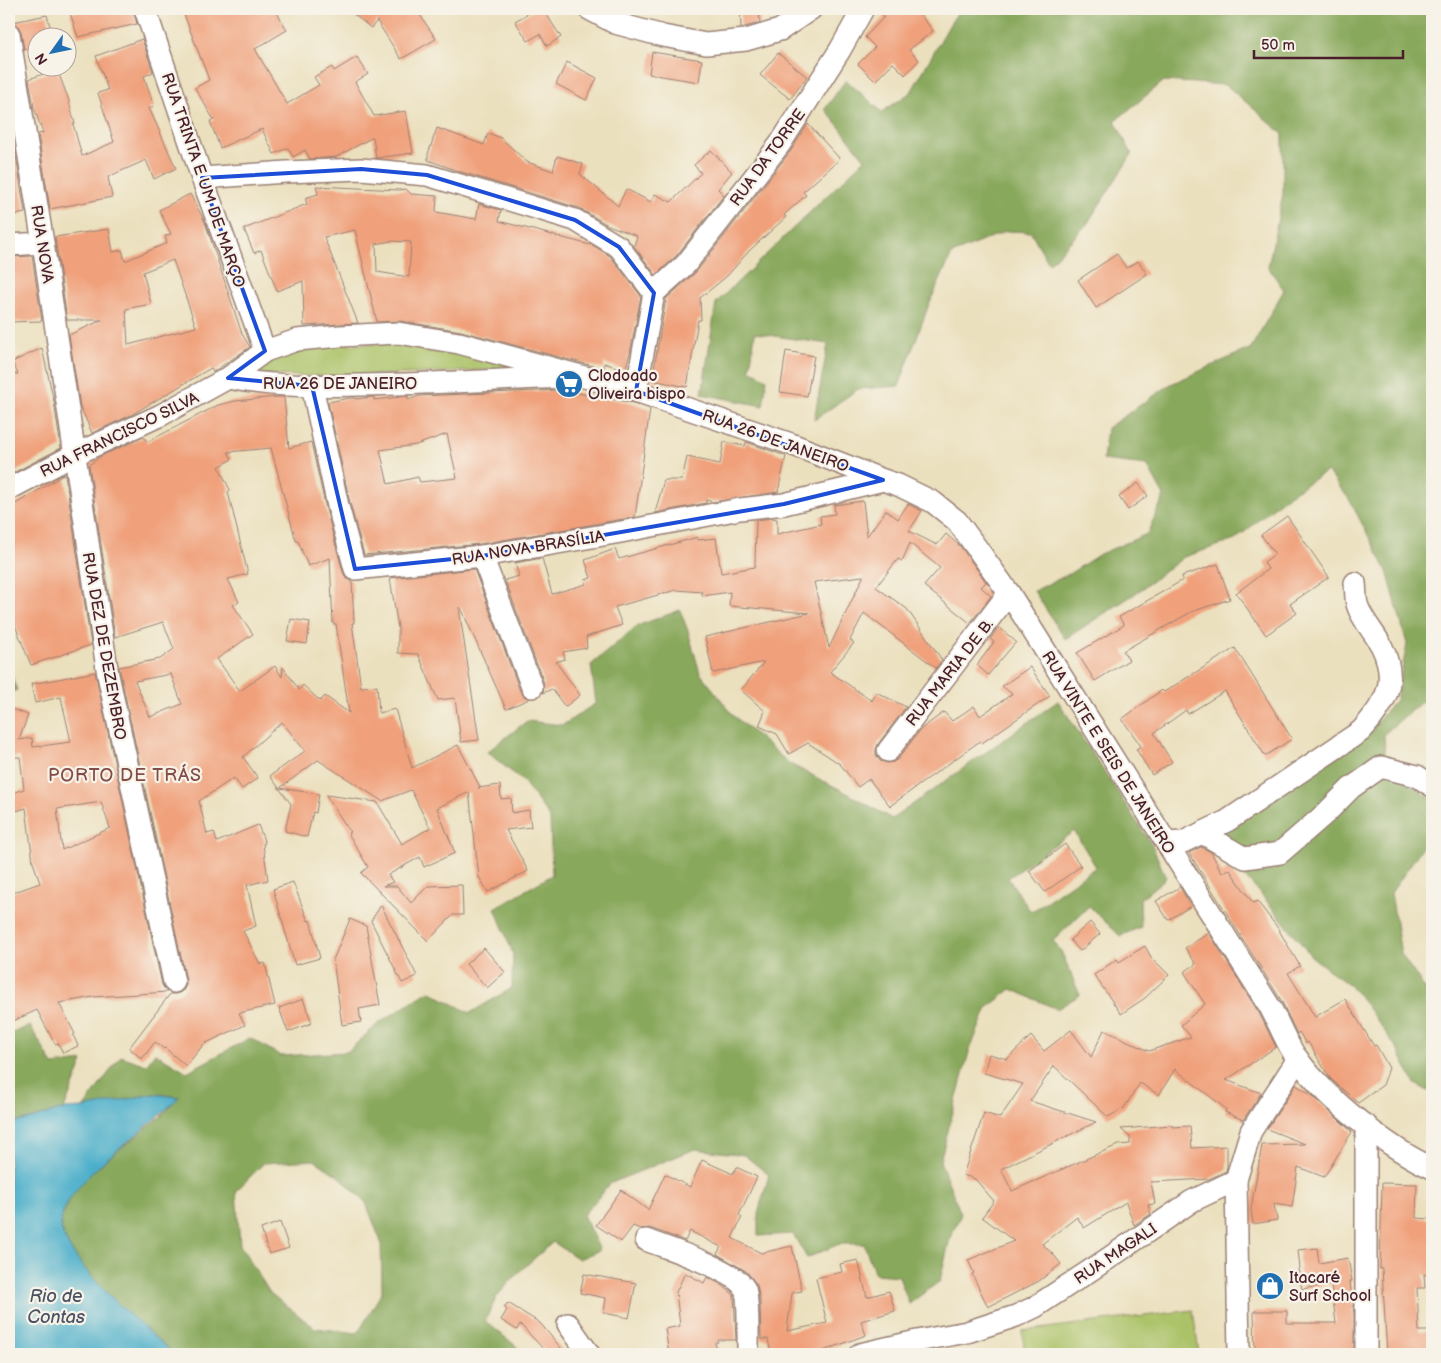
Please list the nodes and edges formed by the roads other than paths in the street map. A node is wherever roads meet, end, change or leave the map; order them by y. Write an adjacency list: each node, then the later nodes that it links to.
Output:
1 (145, 9): 6 (street, RUA TRINTA E UM DE MARÇO)
2 (589, 9): 3 (street)
3 (811, 9)
4 (862, 9): 9 (street, RUA DA TORRE)
5 (9, 34): 7 (street, RUA NOVA)
6 (202, 178): 9 (street); 10 (street, RUA TRINTA E UM DE MARÇO)
7 (43, 243): 8 (street); 15 (street, RUA NOVA)
8 (9, 245)
9 (654, 293): 14 (street)
10 (265, 350): 11 (street, RUA 26 DE JANEIRO); 12 (street, RUA 26 DE JANEIRO)
11 (582, 377): 13 (street, RUA 26 DE JANEIRO); 14 (street, RUA 26 DE JANEIRO)
12 (228, 378): 13 (street, RUA 26 DE JANEIRO); 15 (street, RUA FRANCISCO SILVA)
13 (312, 386): 18 (street, RUA NOVA BRASÍLIA)
14 (636, 391): 16 (street, RUA 26 DE JANEIRO)
15 (74, 455): 17 (street, RUA FRANCISCO SILVA); 26 (street, RUA DEZ DE DEZEMBRO)
16 (884, 480): 18 (street, RUA NOVA BRASÍLIA); 20 (street, RUA VINTE E SEIS DE JANEIRO)
17 (9, 490)
18 (482, 556): 21 (street)
19 (1355, 583): 24 (street)
20 (1009, 594): 22 (street, RUA MARIA DE B.); 25 (street, RUA VINTE E SEIS DE JANEIRO)
21 (532, 687)
22 (888, 751)
23 (1432, 786): 24 (street)
24 (1202, 833): 25 (street)
25 (1167, 843): 27 (street, RUA VINTE E SEIS DE JANEIRO)
26 (174, 982)
27 (1298, 1059): 28 (street, RUA VINTE E SEIS DE JANEIRO); 30 (street)
28 (1366, 1125): 29 (street, RUA VINTE E SEIS DE JANEIRO); 37 (street)
29 (1432, 1168)
30 (1236, 1180): 35 (street, RUA MAGALI); 36 (street)
31 (646, 1240): 34 (street)
32 (568, 1324): 33 (street)
33 (590, 1354)
34 (748, 1354)
35 (860, 1354)
36 (1239, 1354)
37 (1366, 1354)

